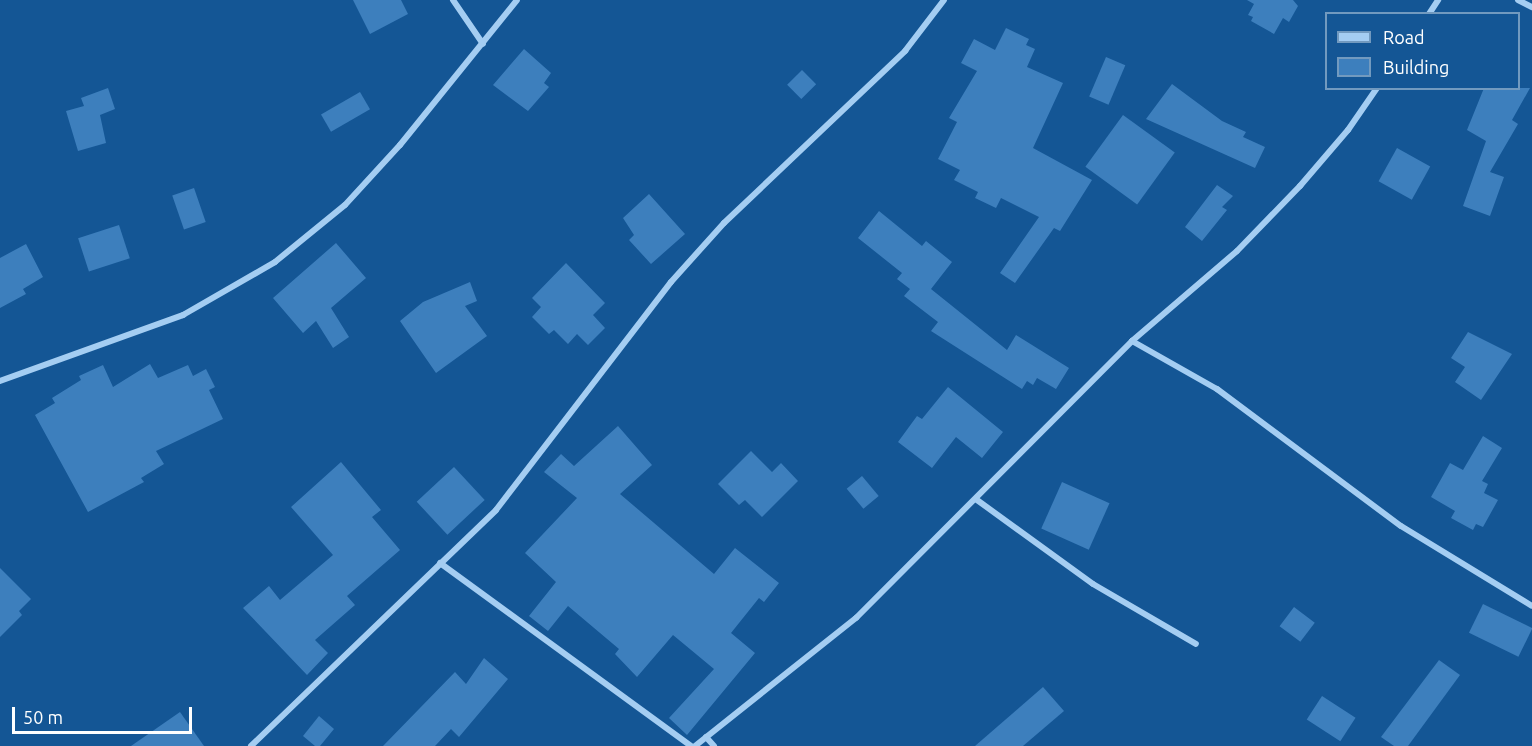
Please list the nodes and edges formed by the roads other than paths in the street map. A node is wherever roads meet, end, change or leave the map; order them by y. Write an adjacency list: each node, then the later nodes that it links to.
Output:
1 (453, 0): 6 (street)
2 (517, 0): 6 (street)
3 (944, 0): 11 (street)
4 (1518, 0): 5 (street)
5 (1532, 7)
6 (483, 44): 9 (street)
7 (1376, 90): 8 (street)
8 (1132, 341): 10 (street); 12 (street)
9 (0, 381)
10 (978, 500): 13 (street); 14 (street)
11 (440, 564): 15 (street); 16 (street)
12 (1532, 606)
13 (1196, 644)
14 (706, 737): 16 (street); 17 (street)
15 (251, 746)
16 (693, 746)
17 (714, 746)

